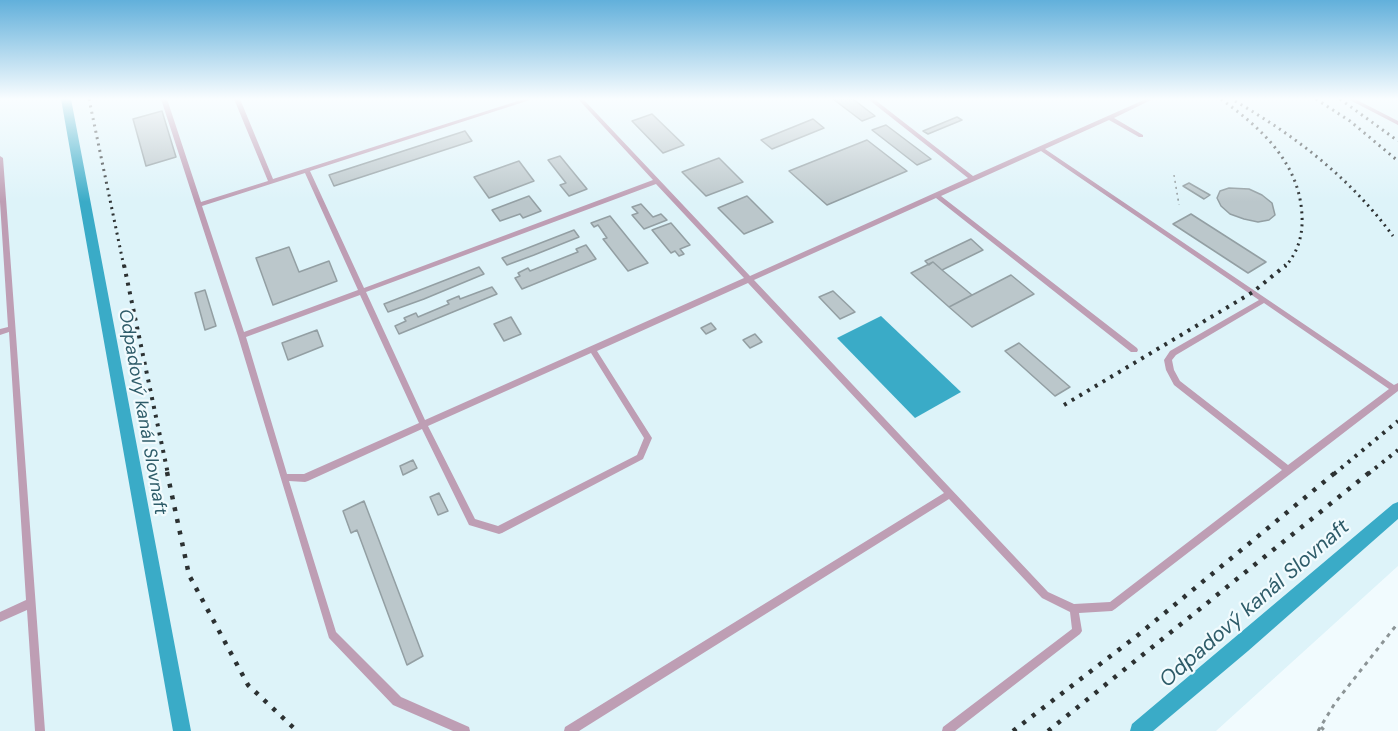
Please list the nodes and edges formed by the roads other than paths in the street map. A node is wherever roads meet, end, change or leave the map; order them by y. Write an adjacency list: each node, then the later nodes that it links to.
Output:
1 (175, 133): 17 (lane)
2 (251, 133): 15 (lane)
3 (422, 133): 11 (lane)
4 (612, 133): 14 (lane)
5 (914, 133): 13 (lane)
6 (1077, 133): 9 (lane)
7 (1136, 133): 8 (lane)
8 (1141, 136)
9 (1042, 149): 13 (lane); 20 (lane)
10 (0, 158): 12 (lane)
11 (308, 171): 15 (lane); 19 (lane)
12 (1, 173): 21 (lane)
13 (973, 179): 16 (lane)
14 (657, 181): 18 (lane); 19 (lane)
15 (271, 182): 17 (lane)
16 (936, 195): 18 (lane); 25 (lane)
17 (199, 205): 23 (lane)
18 (749, 278): 24 (lane); 30 (lane)
19 (362, 290): 23 (lane); 27 (lane)
20 (1264, 300): 26 (lane); 28 (lane)
21 (12, 328): 22 (lane); 31 (lane)
22 (0, 332)
23 (242, 336): 29 (lane)
24 (592, 350): 27 (lane); 27 (lane)
25 (1134, 350)
26 (1396, 387): 28 (lane)
27 (423, 424): 29 (lane)
28 (1288, 470): 32 (lane)
29 (284, 477): 35 (lane)
30 (950, 494): 32 (lane); 36 (lane)
31 (31, 603): 33 (lane); 34 (lane)
32 (1074, 609): 37 (lane)
33 (0, 617)
34 (40, 731)
35 (465, 731)
36 (569, 731)
37 (947, 731)

